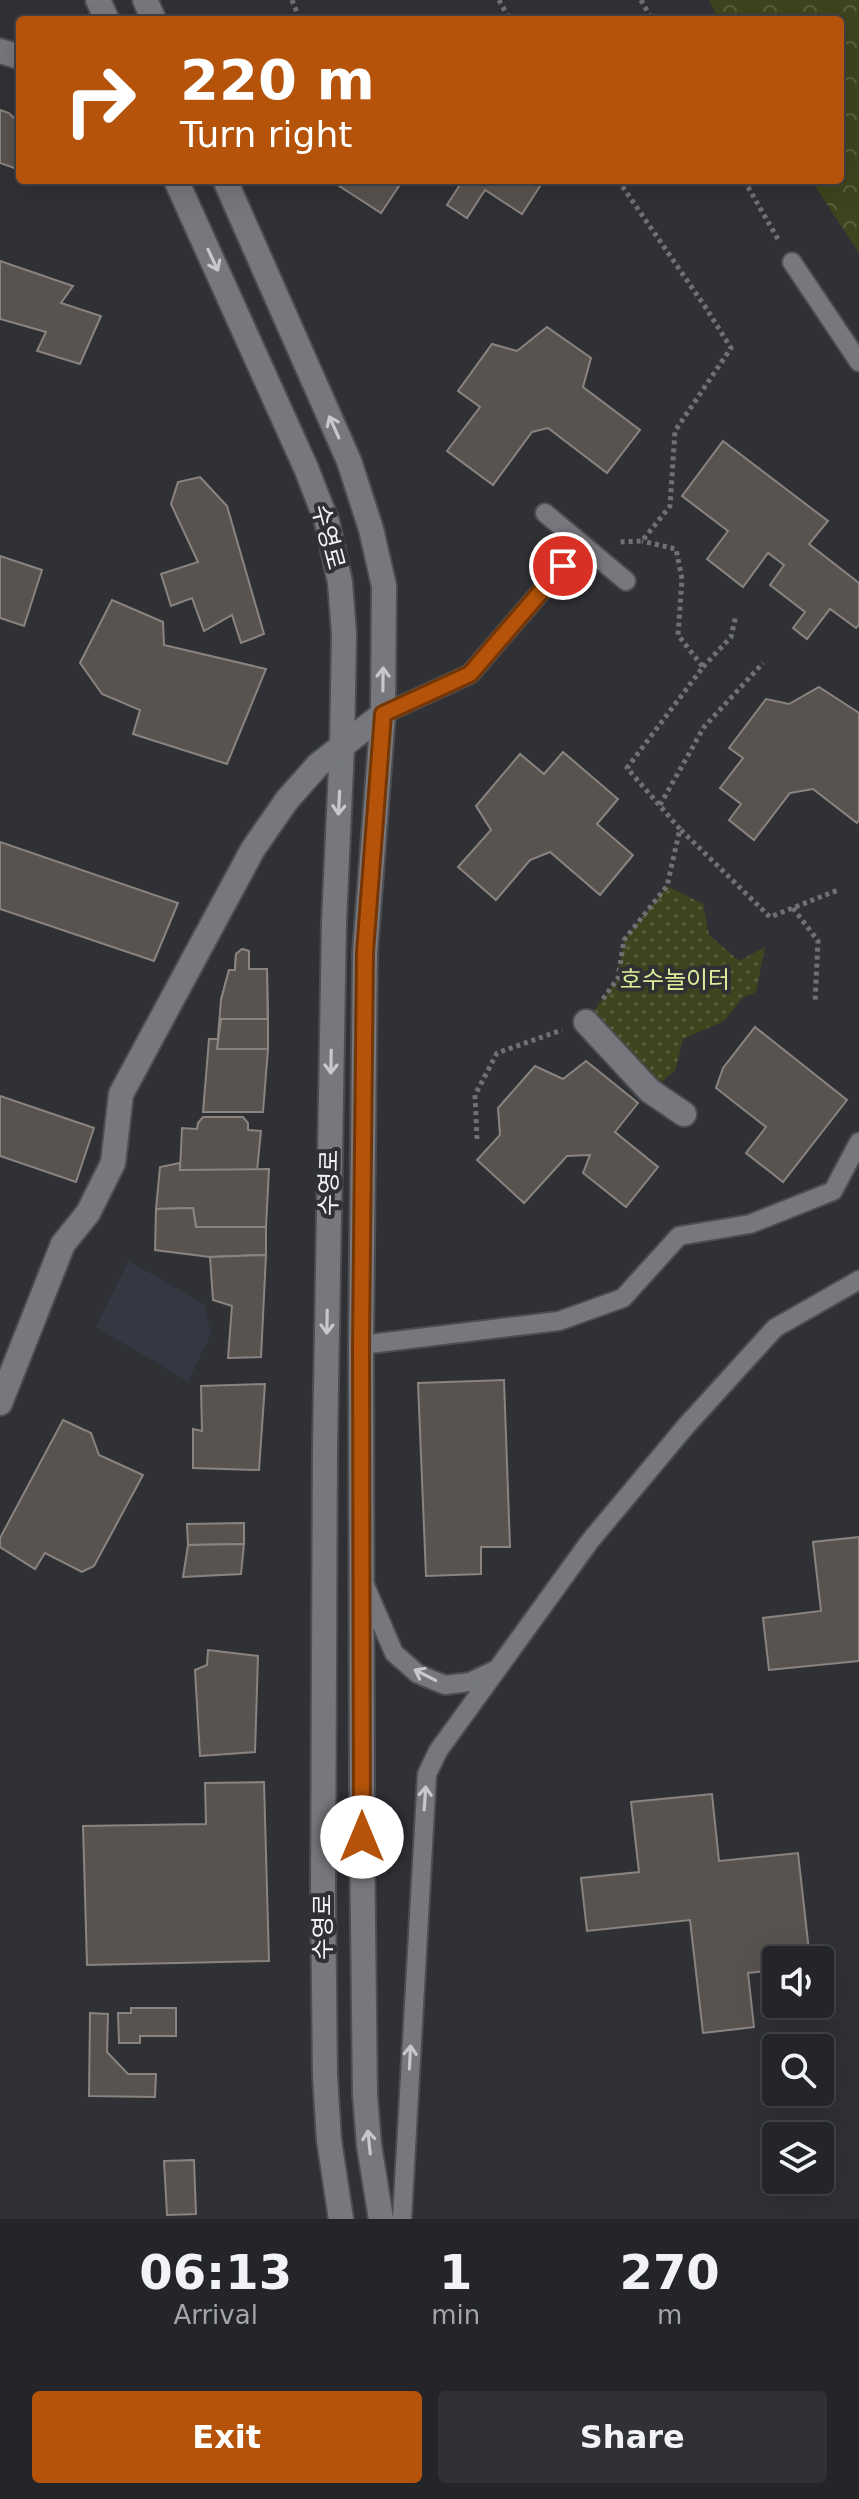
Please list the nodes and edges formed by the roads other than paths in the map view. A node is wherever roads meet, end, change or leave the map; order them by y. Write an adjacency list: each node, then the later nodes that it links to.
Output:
1 (175, 184): 9 (main road, 수영로, one-way to 9)
2 (227, 184): 8 (main road, 수영로, one-way to 2)
3 (792, 262): 4 (lane)
4 (859, 362)
5 (545, 513): 6 (lane)
6 (582, 544): 7 (lane); 8 (lane)
7 (626, 581)
8 (383, 714): 9 (main road); 14 (main road, 수영로)
9 (342, 746): 15 (main road); 18 (main road, 수영로, one-way to 18)
10 (586, 1022): 11 (main road)
11 (684, 1114)
12 (859, 1142): 14 (lane)
13 (859, 1280): 17 (lane)
14 (361, 1345): 16 (main road, 수영로)
15 (0, 1403)
16 (362, 1577): 17 (lane, one-way to 16); 19 (main road, 수영로, one-way to 16)
17 (498, 1669): 20 (lane, one-way to 17)
18 (341, 2219)
19 (381, 2219)
20 (402, 2219)

